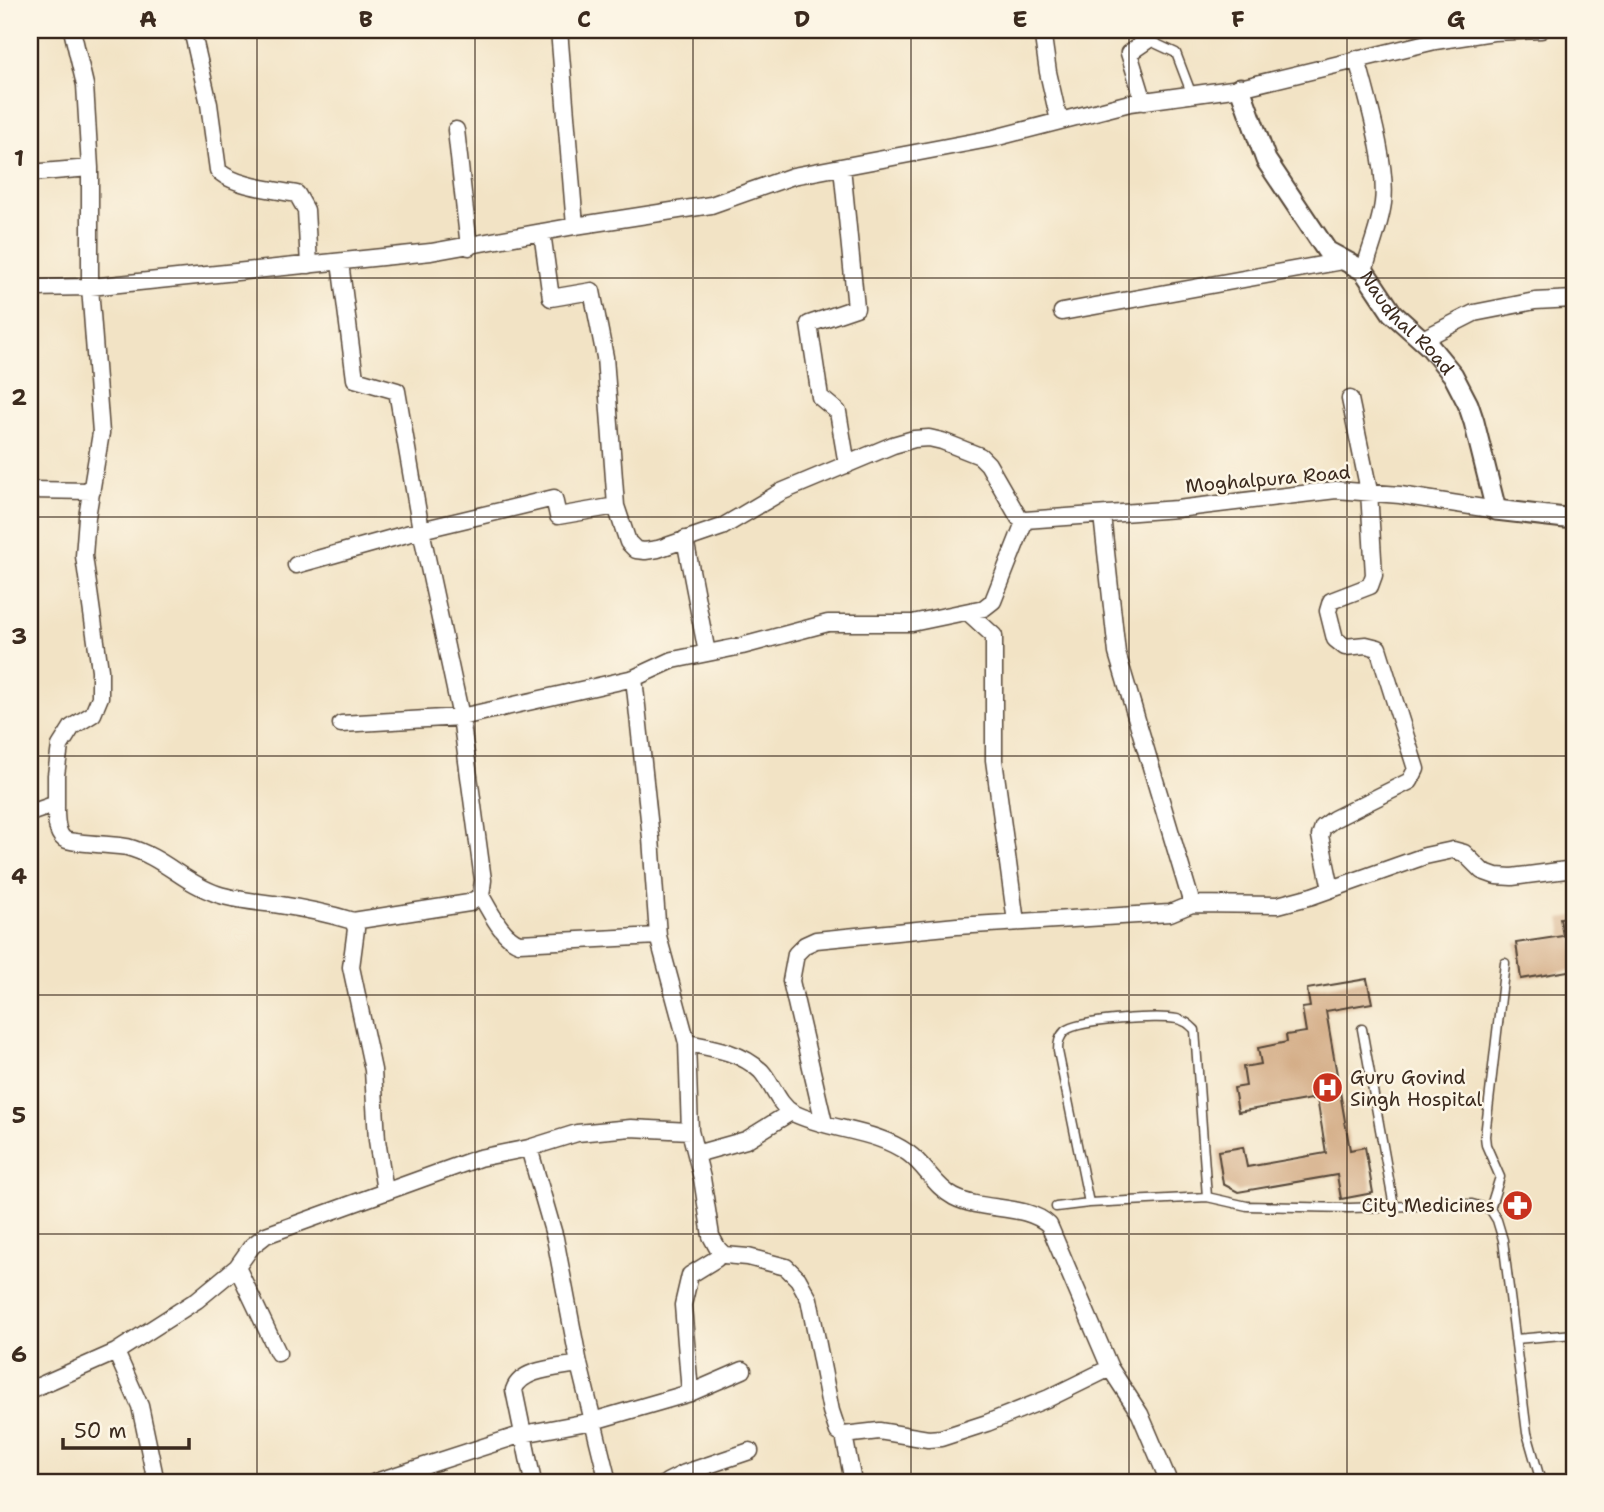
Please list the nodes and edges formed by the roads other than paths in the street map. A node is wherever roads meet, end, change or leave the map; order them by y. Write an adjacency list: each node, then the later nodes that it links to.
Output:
1 (72, 30): 15 (street)
2 (192, 30): 22 (street)
3 (559, 30): 17 (street)
4 (1042, 30): 12 (street)
5 (1541, 30): 6 (street)
6 (1493, 31): 8 (street)
7 (1147, 35): 10 (lane); 11 (street)
8 (1357, 59): 9 (street); 23 (street)
9 (1240, 88): 10 (street); 20 (street, Naudhal Road)
10 (1192, 95): 11 (street)
11 (1143, 102): 12 (street)
12 (1059, 121): 14 (street)
13 (456, 130): 19 (street)
14 (842, 167): 17 (street); 30 (street)
15 (90, 168): 16 (street); 24 (street)
16 (30, 173)
17 (575, 226): 18 (street)
18 (542, 232): 19 (street); 34 (street)
19 (469, 247): 21 (street)
20 (1343, 261): 23 (street, Naudhal Road); 27 (street)
21 (340, 262): 22 (street); 39 (street)
22 (309, 265): 24 (street)
23 (1364, 271): 28 (street, Naudhal Road)
24 (90, 287): 25 (street); 32 (street)
25 (30, 288)
26 (1574, 299): 28 (street)
27 (1062, 312)
28 (1421, 340): 35 (street, Naudhal Road)
29 (1350, 399): 33 (street)
30 (847, 465): 38 (street); 40 (street)
31 (30, 490): 32 (street)
32 (92, 491): 47 (street)
33 (1369, 491): 35 (street, Moghalpura Road); 36 (street, Moghalpura Road); 50 (street)
34 (616, 506): 39 (street); 40 (street)
35 (1496, 510): 37 (street)
36 (1102, 515): 38 (street, Moghalpura Road); 52 (street)
37 (1574, 519)
38 (1025, 520): 42 (street)
39 (421, 530): 41 (street); 45 (street)
40 (685, 539): 43 (street)
41 (296, 565)
42 (969, 613): 43 (street); 54 (street)
43 (707, 653): 44 (street)
44 (634, 678): 45 (street); 55 (street)
45 (461, 717): 46 (street); 51 (street)
46 (341, 724)
47 (56, 804): 48 (street); 53 (street)
48 (30, 813)
49 (1574, 869): 50 (street)
50 (1331, 889): 52 (street)
51 (481, 896): 53 (street); 55 (street)
52 (1192, 904): 54 (street)
53 (353, 921): 64 (street)
54 (1016, 922): 60 (street)
55 (658, 936): 58 (street)
56 (1505, 963): 69 (lane)
57 (1362, 1029): 68 (lane)
58 (687, 1043): 59 (street); 61 (street)
59 (791, 1112): 60 (street); 63 (street)
60 (824, 1123): 77 (street)
61 (690, 1132): 62 (street); 63 (street)
62 (529, 1148): 64 (street); 76 (street)
63 (696, 1154): 83 (street)
64 (385, 1191): 71 (street)
65 (1208, 1197): 66 (lane); 66 (lane); 68 (lane)
66 (1089, 1203): 67 (lane)
67 (1056, 1207)
68 (1394, 1207): 69 (lane)
69 (1490, 1209): 73 (lane)
70 (716, 1259): 80 (street)
71 (237, 1267): 74 (street); 75 (street)
72 (1574, 1334): 73 (lane)
73 (1515, 1339): 92 (lane)
74 (116, 1352): 79 (street); 85 (street)
75 (278, 1353)
76 (579, 1364): 81 (street); 82 (street)
77 (1110, 1368): 83 (street); 91 (street)
78 (743, 1370): 80 (street)
79 (30, 1390)
80 (690, 1393): 81 (street)
81 (593, 1421): 82 (street); 88 (street)
82 (523, 1434): 86 (street); 87 (street)
83 (844, 1435): 90 (street)
84 (750, 1451): 89 (street)
85 (156, 1482)
86 (374, 1482)
87 (533, 1482)
88 (608, 1482)
89 (667, 1482)
90 (853, 1482)
91 (1169, 1482)
92 (1541, 1482)

